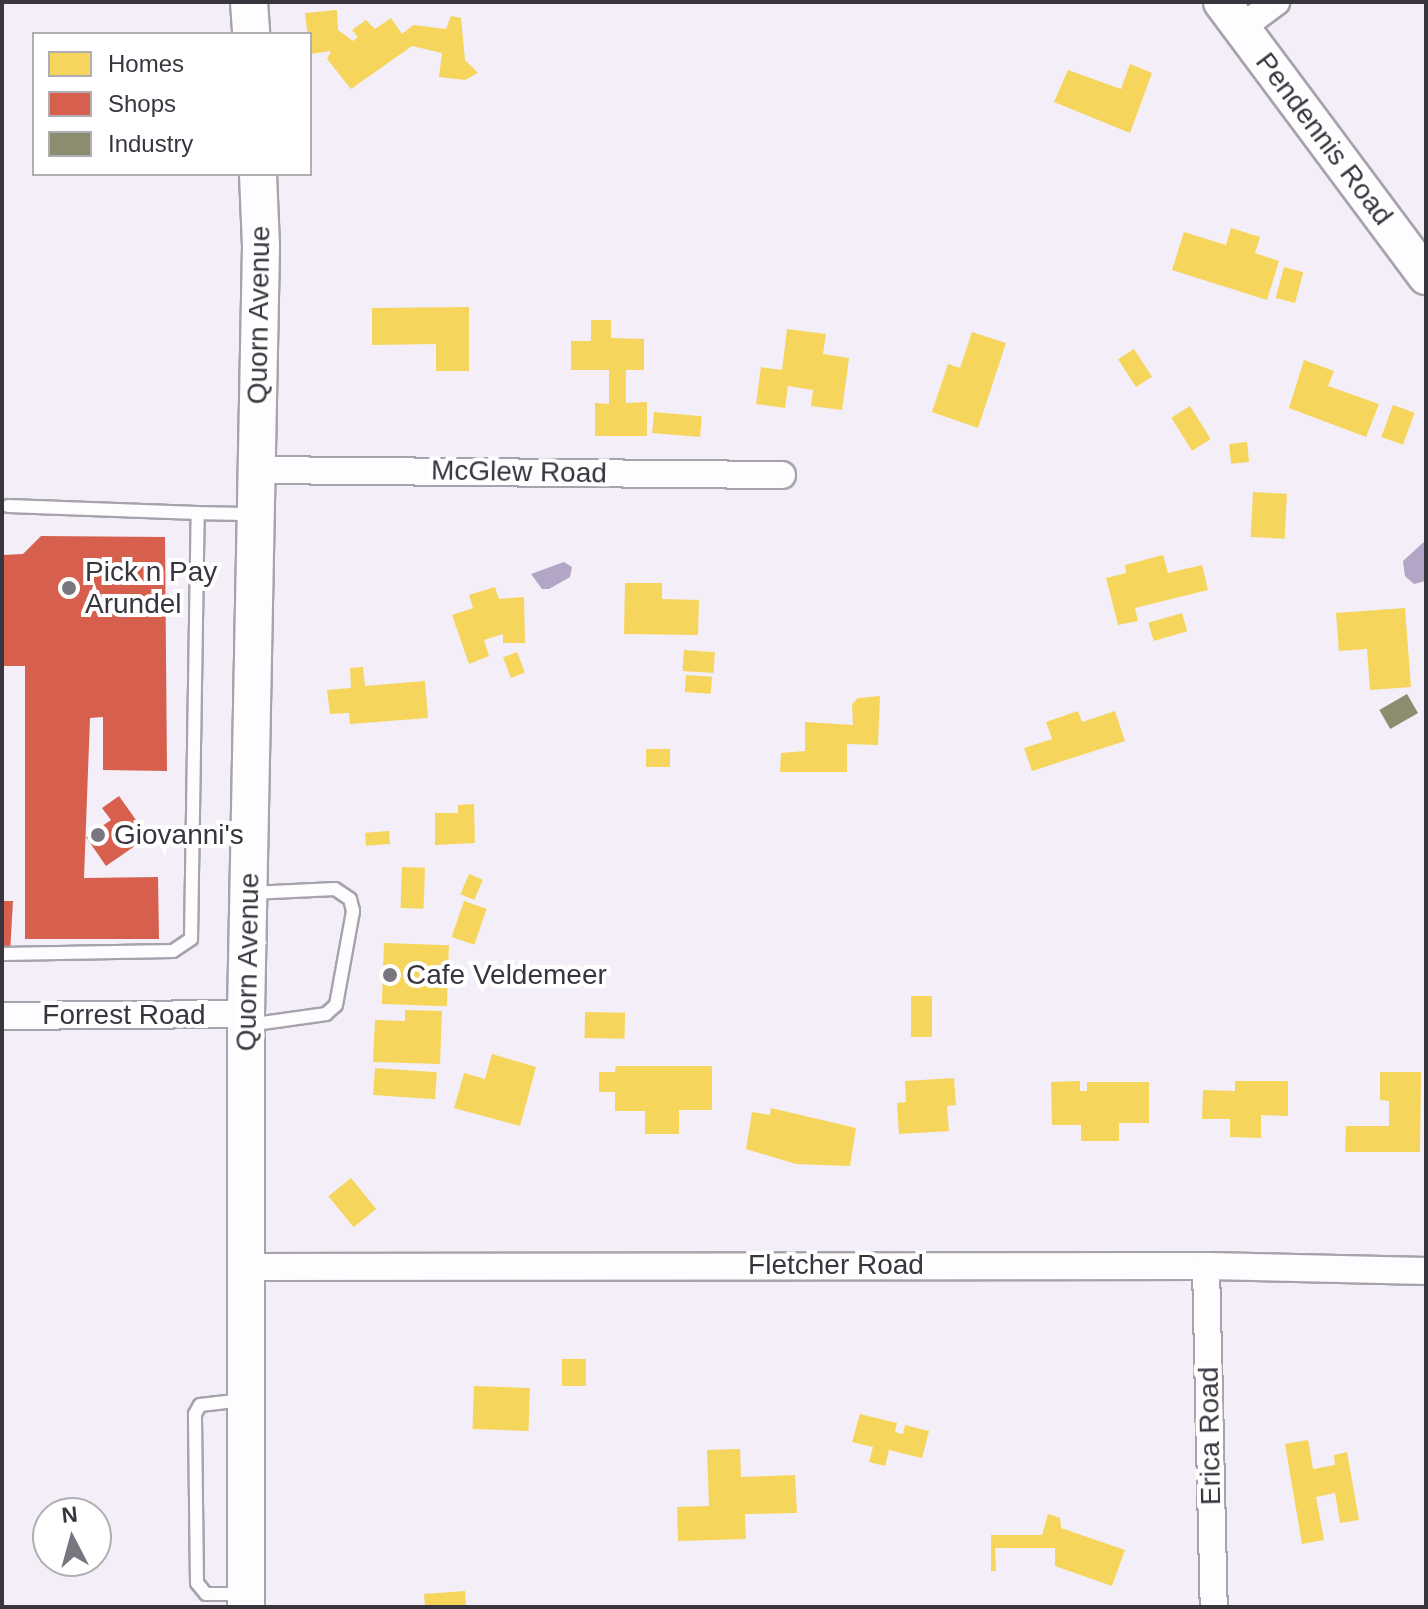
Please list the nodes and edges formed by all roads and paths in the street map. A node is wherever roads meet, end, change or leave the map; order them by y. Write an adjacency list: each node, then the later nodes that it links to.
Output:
1 (249, 2): 4 (street)
2 (1276, 2): 3 (street)
3 (1231, 15): 6 (street, Pendennis Road)
4 (251, 32)
5 (258, 176): 7 (street, Quorn Avenue)
6 (1426, 276)
7 (257, 470): 8 (street, McGlew Road); 11 (street, Quorn Avenue)
8 (782, 475)
9 (8, 506): 10 (lane)
10 (198, 513): 11 (lane); 13 (lane)
11 (254, 514): 12 (street, Quorn Avenue)
12 (248, 893): 15 (street, Quorn Avenue); 15 (lane)
13 (2, 954)
14 (2, 1016): 15 (street, Forrest Road)
15 (246, 1020): 17 (street, Quorn Avenue)
16 (1206, 1266): 17 (street, Fletcher Road); 18 (street, Fletcher Road); 21 (street, Erica Road)
17 (247, 1267): 19 (street, Quorn Avenue)
18 (1426, 1271)
19 (247, 1399): 20 (street, Quorn Avenue); 20 (lane)
20 (246, 1600)
21 (1214, 1607)

